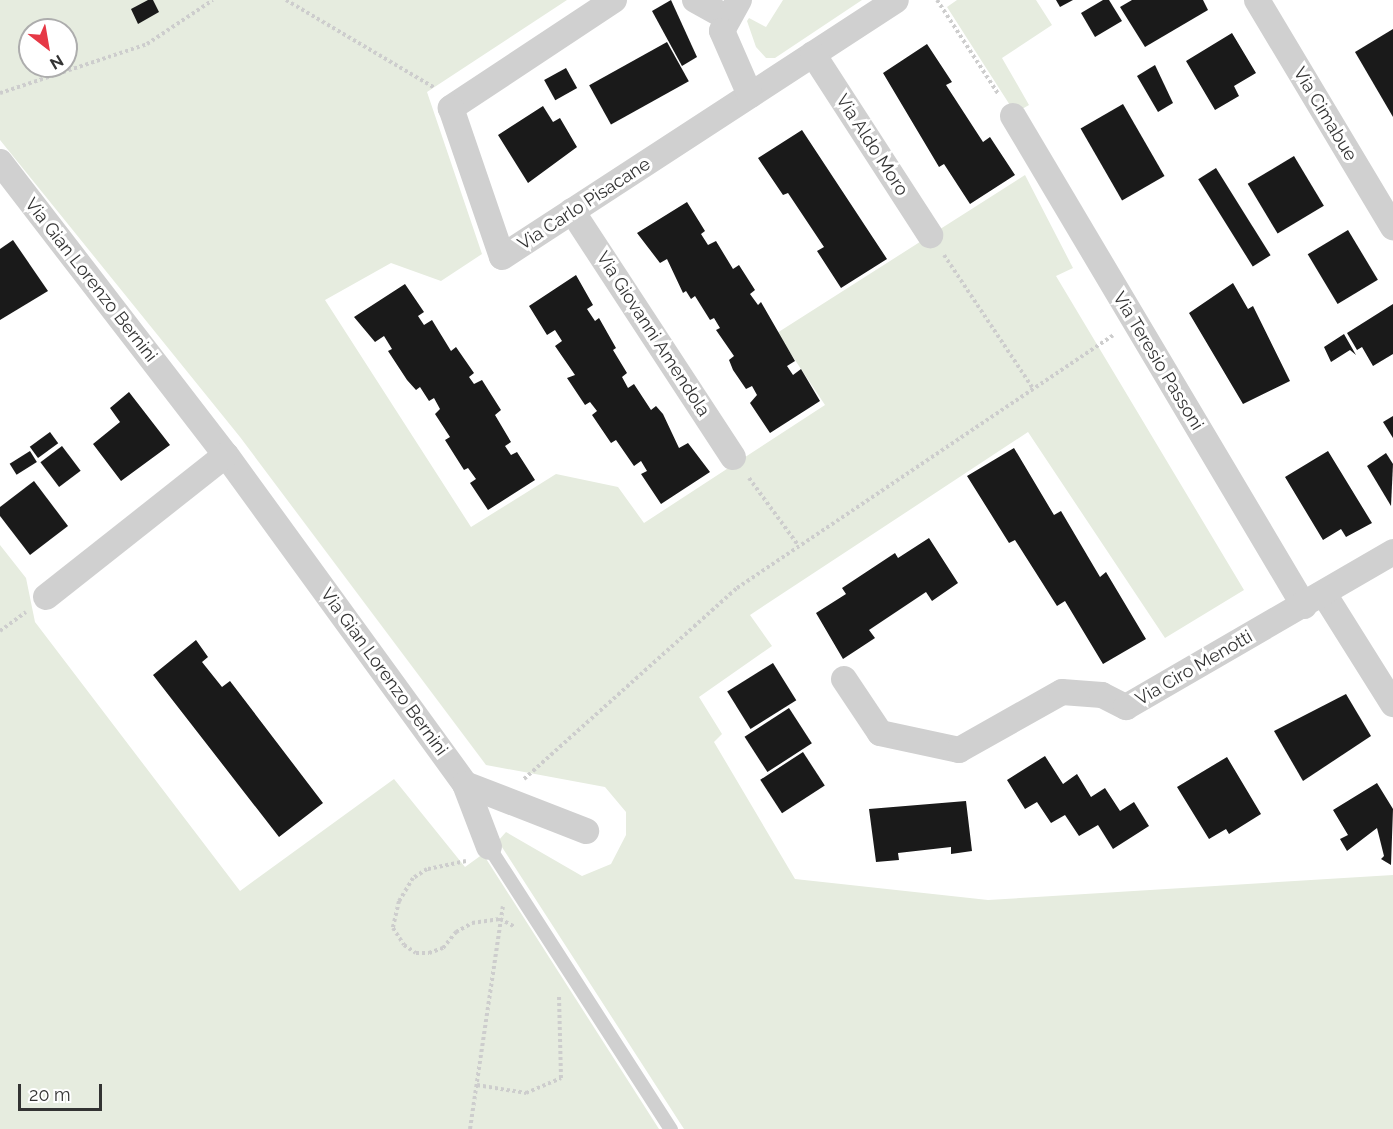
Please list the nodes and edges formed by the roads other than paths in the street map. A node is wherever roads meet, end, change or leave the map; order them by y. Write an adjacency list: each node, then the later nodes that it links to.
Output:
1 (614, 0): 10 (street, Via Carlo Pisacane)
2 (695, 0): 5 (street)
3 (896, 0): 6 (street, Via Carlo Pisacane)
4 (1257, 0): 11 (street, Via Cimabue)
5 (733, 9): 7 (street)
6 (813, 54): 7 (street, Via Carlo Pisacane); 12 (street, Via Aldo Moro)
7 (750, 95): 10 (street, Via Carlo Pisacane)
8 (1013, 116): 17 (street, Via Teresio Passoni)
9 (0, 162): 13 (street, Via Gian Lorenzo Bernini)
10 (572, 211): 14 (street, Via Giovanni Amendola)
11 (1393, 227)
12 (930, 235)
13 (226, 454): 16 (street); 20 (street, Via Gian Lorenzo Bernini)
14 (734, 457)
15 (1393, 552): 17 (street, Via Ciro Menotti)
16 (46, 597)
17 (1314, 600): 18 (street, Via Ciro Menotti); 19 (street, Via Teresio Passoni)
18 (844, 679)
19 (1393, 704)
20 (465, 784): 21 (street); 22 (street, Via Gian Lorenzo Bernini)
21 (586, 831)
22 (489, 847): 23 (lane)
23 (671, 1129)

